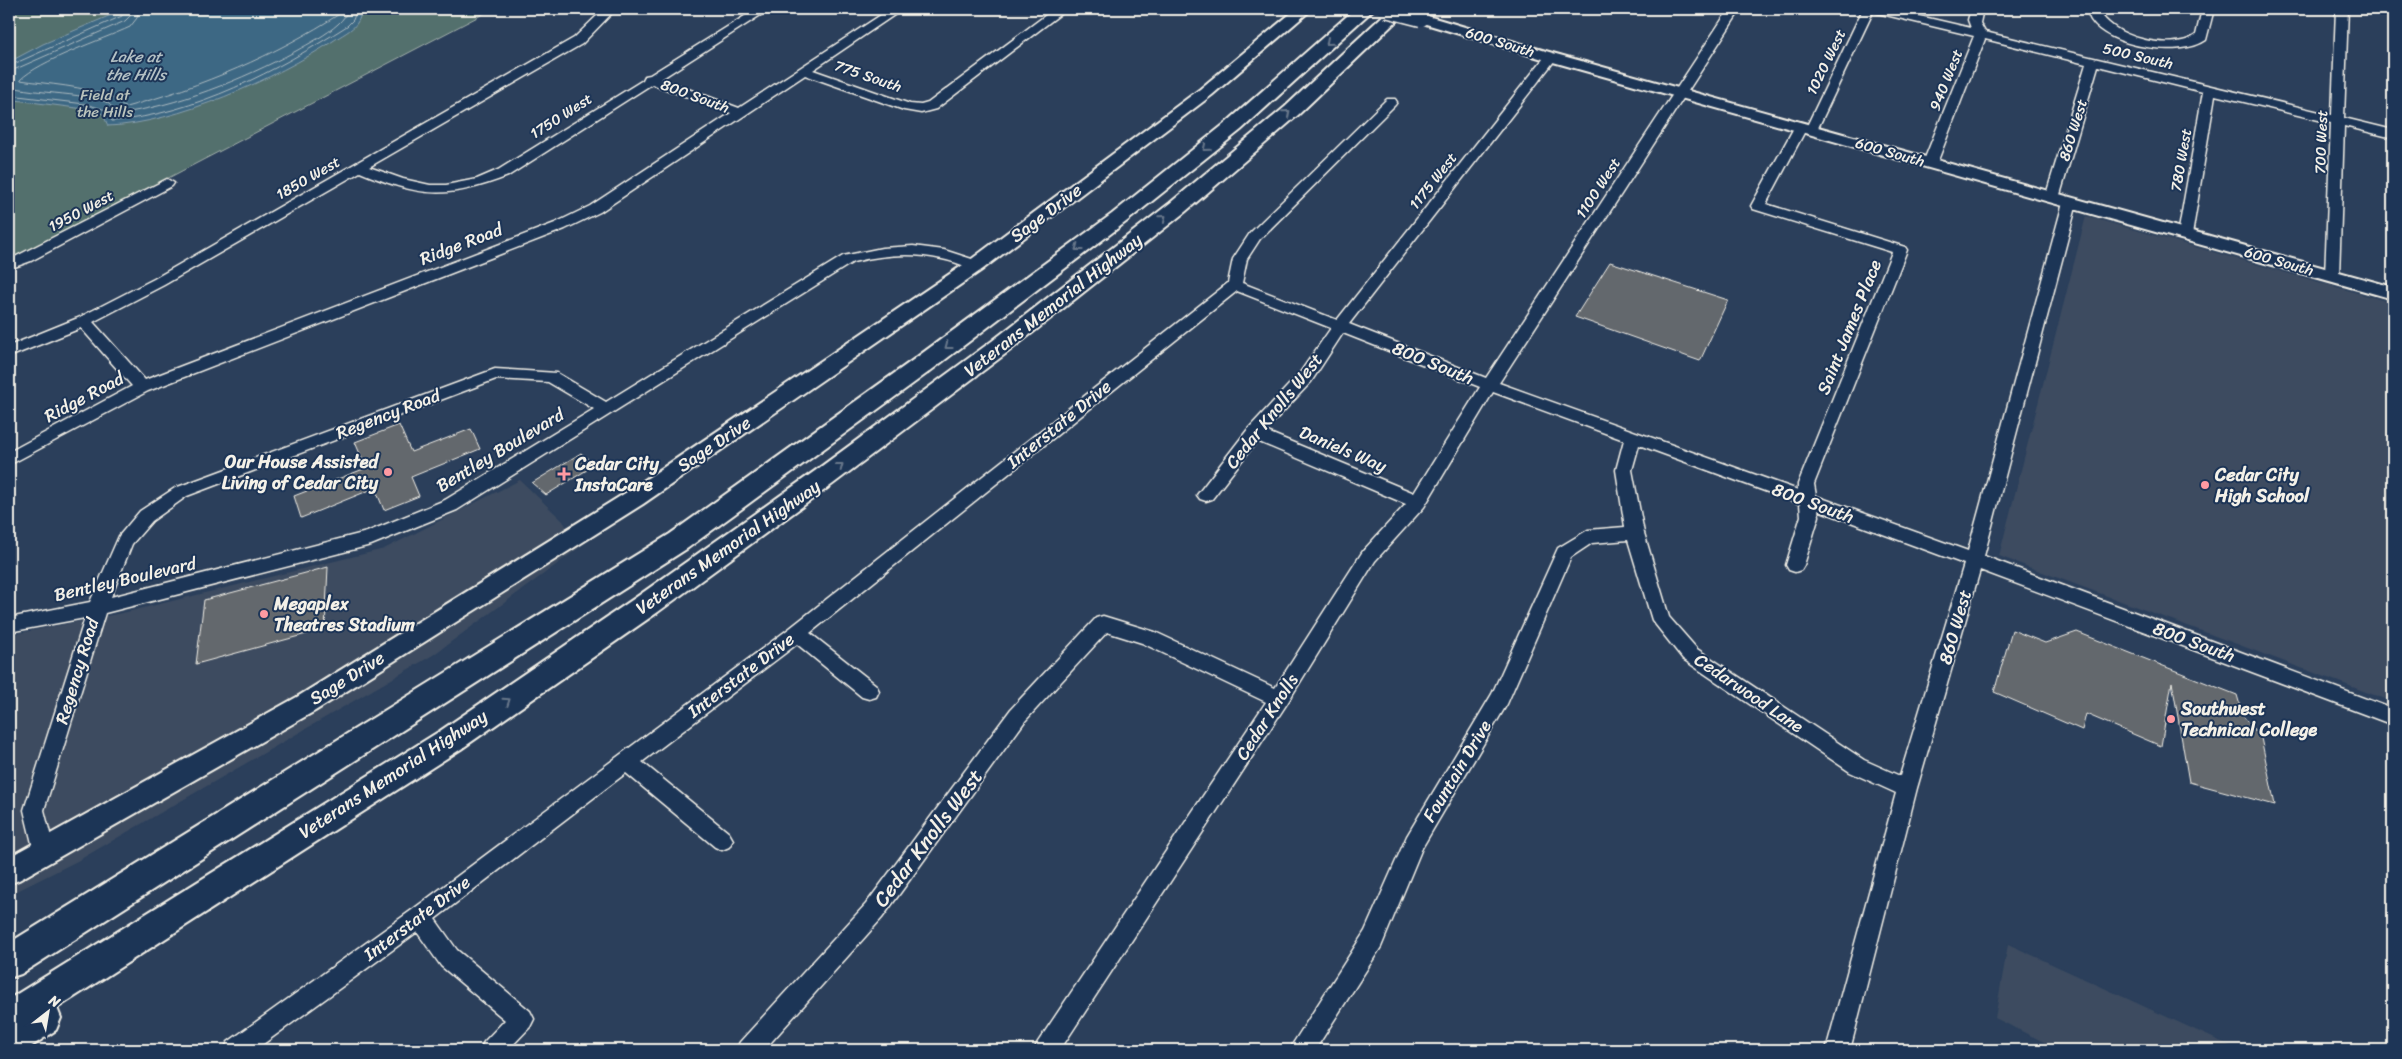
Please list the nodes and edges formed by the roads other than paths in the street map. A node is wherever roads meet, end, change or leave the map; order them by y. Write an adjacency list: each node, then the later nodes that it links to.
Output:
1 (610, 9): 29 (street, 1850 West)
2 (764, 9): 20 (street, 1750 West)
3 (897, 9): 19 (street, Ridge Road)
4 (1061, 9): 19 (street, 775 South)
5 (1306, 9): 35 (main road, Sage Drive)
6 (1365, 9): 63 (highway, Veterans Memorial Highway, one-way to 63)
7 (1386, 9): 15 (main road, 600 South, bridge)
8 (1735, 9): 22 (street, 1100 West)
9 (1870, 9): 26 (street, 1020 West)
10 (1876, 9): 16 (street, 500 South)
11 (1977, 9): 16 (street, 940 West)
12 (2093, 9): 13 (street)
13 (2208, 9)
14 (2342, 9): 25 (street, 700 West)
15 (1411, 14): 17 (main road, 600 South); 60 (highway, Veterans Memorial Highway, one-way to 15)
16 (1981, 34): 18 (street, 500 South); 28 (street, 940 West)
17 (1551, 57): 22 (main road, 600 South); 40 (street, 1175 West)
18 (2093, 62): 21 (street, 500 South); 31 (street, 860 West)
19 (804, 71): 24 (street, Ridge Road)
20 (649, 79): 24 (street, 800 South); 29 (street, 1750 West)
21 (2210, 90): 25 (street, 500 South); 33 (street, 780 West)
22 (1680, 92): 26 (main road, 600 South); 42 (street, 1100 West)
23 (1391, 102): 37 (street)
24 (742, 114): 43 (street, Ridge Road)
25 (2337, 120): 27 (street, 500 South); 36 (street, 700 West)
26 (1806, 128): 28 (main road, 600 South); 50 (street, Saint James Place)
27 (2393, 134)
28 (1930, 163): 31 (main road, 600 South)
29 (360, 167): 39 (street, 1850 West)
30 (167, 183): 34 (street, 1950 West)
31 (2052, 198): 32 (main road, 600 South)
32 (2070, 203): 33 (main road, 600 South); 52 (street, 860 West)
33 (2185, 235): 36 (main road, 600 South)
34 (9, 265)
35 (976, 265): 44 (street, Bentley Boulevard); 65 (main road, Sage Drive)
36 (2332, 276): 38 (main road, 600 South)
37 (1235, 285): 40 (street, 800 South); 56 (street, Interstate Drive)
38 (2393, 293)
39 (83, 321): 41 (street, 1850 West); 43 (street)
40 (1340, 326): 42 (street, 800 South); 45 (street, Cedar Knolls West)
41 (9, 352)
42 (1489, 384): 46 (street, 800 South); 49 (street, Cedar Knolls)
43 (142, 388): 47 (street, Ridge Road)
44 (606, 409): 54 (street, Bentley Boulevard); 54 (street, Regency Road)
45 (1254, 433): 48 (street, Cedar Knolls West); 49 (street, Daniels Way)
46 (1633, 436): 50 (street, 800 South); 51 (street, Cedarwood Lane)
47 (9, 459)
48 (1206, 495)
49 (1418, 502): 58 (street, Cedar Knolls)
50 (1807, 502): 52 (street, 800 South); 53 (street)
51 (1635, 533): 62 (street, Cedarwood Lane); 76 (street, Fountain Drive)
52 (1974, 560): 59 (street, 800 South); 62 (street, 860 West)
53 (1796, 565)
54 (96, 608): 55 (street, Bentley Boulevard); 65 (street, Regency Road)
55 (9, 625)
56 (797, 633): 57 (street); 61 (street, Interstate Drive)
57 (869, 691)
58 (1279, 700): 74 (street, Cedar Knolls West); 75 (street, Cedar Knolls)
59 (2393, 717)
60 (465, 729): 70 (highway, Veterans Memorial Highway); 71 (highway)
61 (626, 761): 64 (street); 67 (street, Interstate Drive)
62 (1907, 788): 77 (street, 860 West)
63 (227, 826): 68 (highway); 69 (highway, Veterans Memorial Highway)
64 (722, 840)
65 (44, 852): 66 (main road, Sage Drive)
66 (9, 870)
67 (420, 917): 72 (street, Interstate Drive); 73 (street)
68 (9, 943)
69 (9, 962)
70 (9, 1019)
71 (9, 1041)
72 (236, 1050)
73 (492, 1050)
74 (748, 1050)
75 (1046, 1050)
76 (1302, 1050)
77 (1838, 1050)

